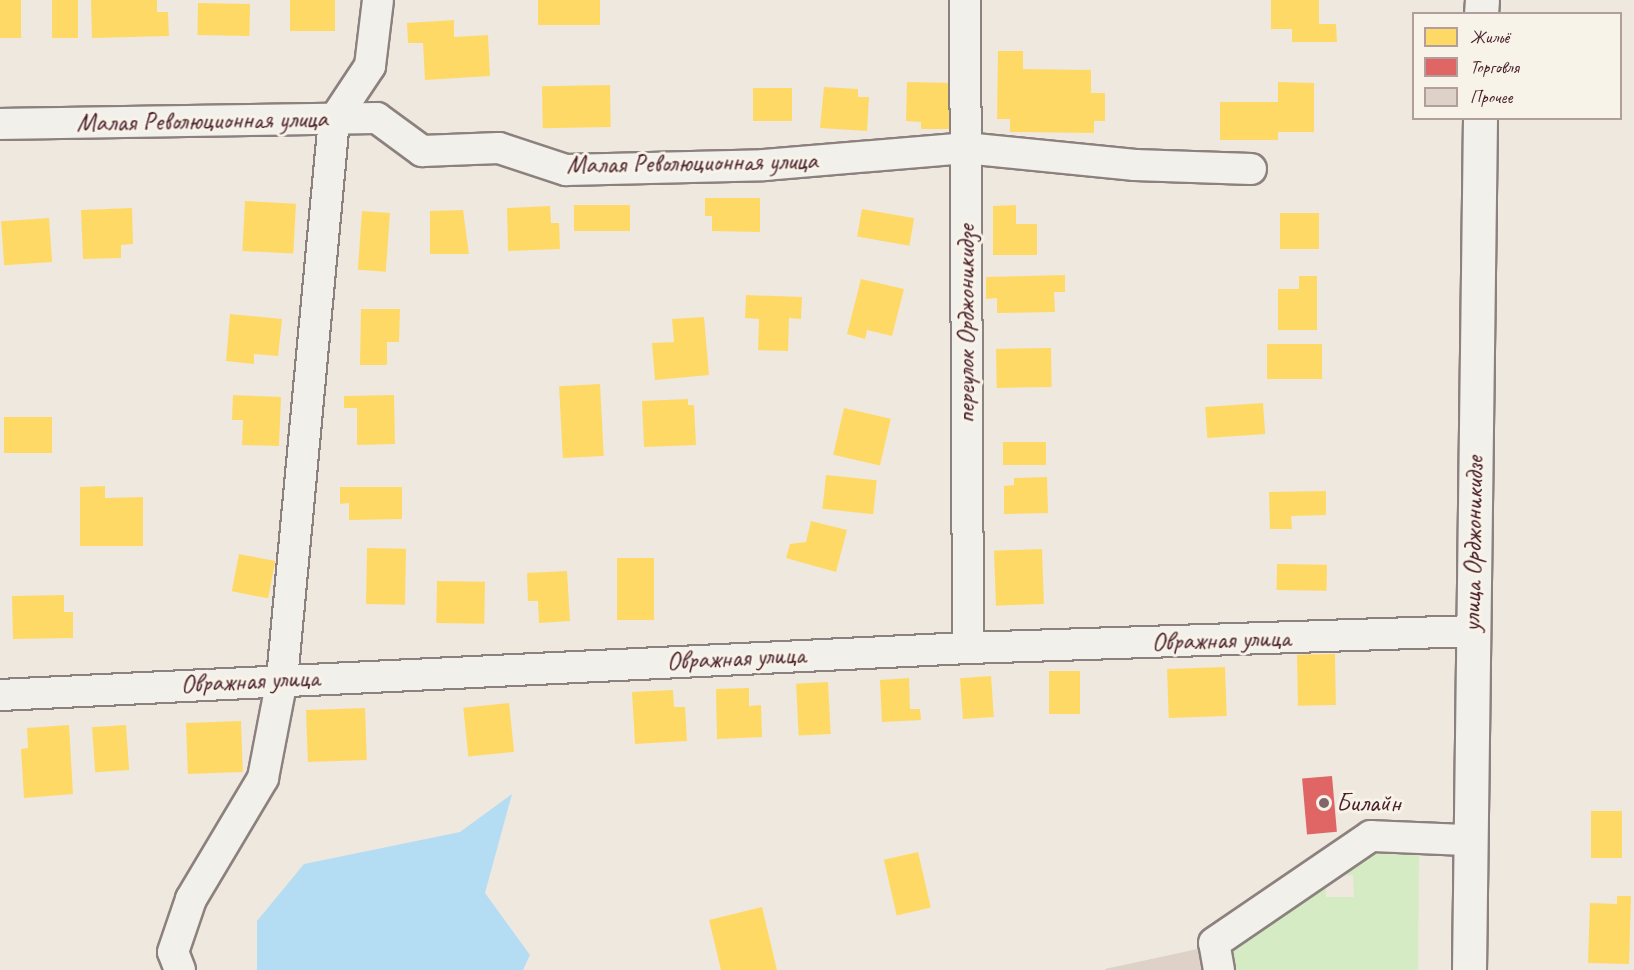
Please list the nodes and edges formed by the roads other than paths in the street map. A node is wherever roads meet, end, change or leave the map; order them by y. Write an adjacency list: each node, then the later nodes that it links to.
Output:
1 (378, 0): 3 (street)
2 (965, 0): 6 (street, переулок Орджоникидзе)
3 (334, 120): 5 (street, Малая Революционная улица); 6 (street, Малая Революционная улица); 10 (street)
4 (1480, 120): 8 (main road, улица Орджоникидзе)
5 (0, 124)
6 (965, 148): 7 (street, Малая Революционная улица); 9 (street, переулок Орджоникидзе)
7 (1251, 169)
8 (1472, 631): 9 (street, Овражная улица); 12 (main road, улица Орджоникидзе)
9 (968, 648): 10 (street, Овражная улица)
10 (282, 679): 11 (street, Овражная улица); 13 (street)
11 (0, 695)
12 (1468, 840): 14 (street); 15 (main road, улица Орджоникидзе)
13 (180, 970)
14 (1219, 970)
15 (1469, 970)

